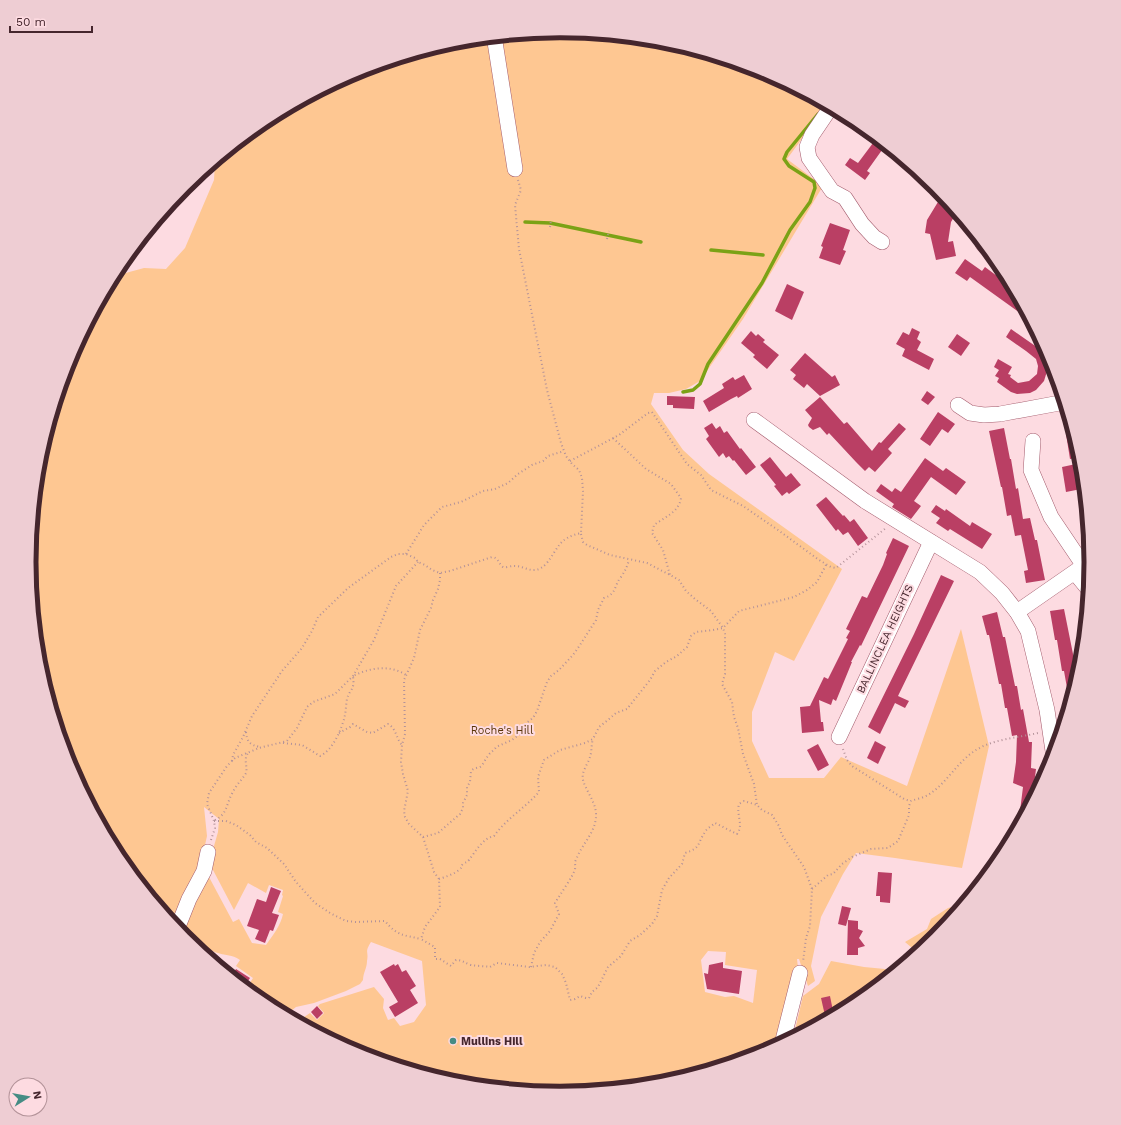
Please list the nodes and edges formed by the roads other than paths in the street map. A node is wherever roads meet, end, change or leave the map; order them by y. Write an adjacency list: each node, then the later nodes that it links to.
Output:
1 (495, 42): 3 (street)
2 (828, 111): 4 (street)
3 (515, 169)
4 (882, 242)
5 (1060, 403): 6 (street)
6 (958, 405)
7 (754, 420): 9 (street)
8 (1033, 441): 10 (street)
9 (931, 542): 11 (street); 12 (street, BALLINCLEA HEIGHTS)
10 (1084, 566): 11 (street)
11 (1017, 612): 13 (street)
12 (839, 737)
13 (1052, 744)
14 (208, 852): 15 (street)
15 (180, 922)
16 (800, 973): 17 (street)
17 (784, 1037)

